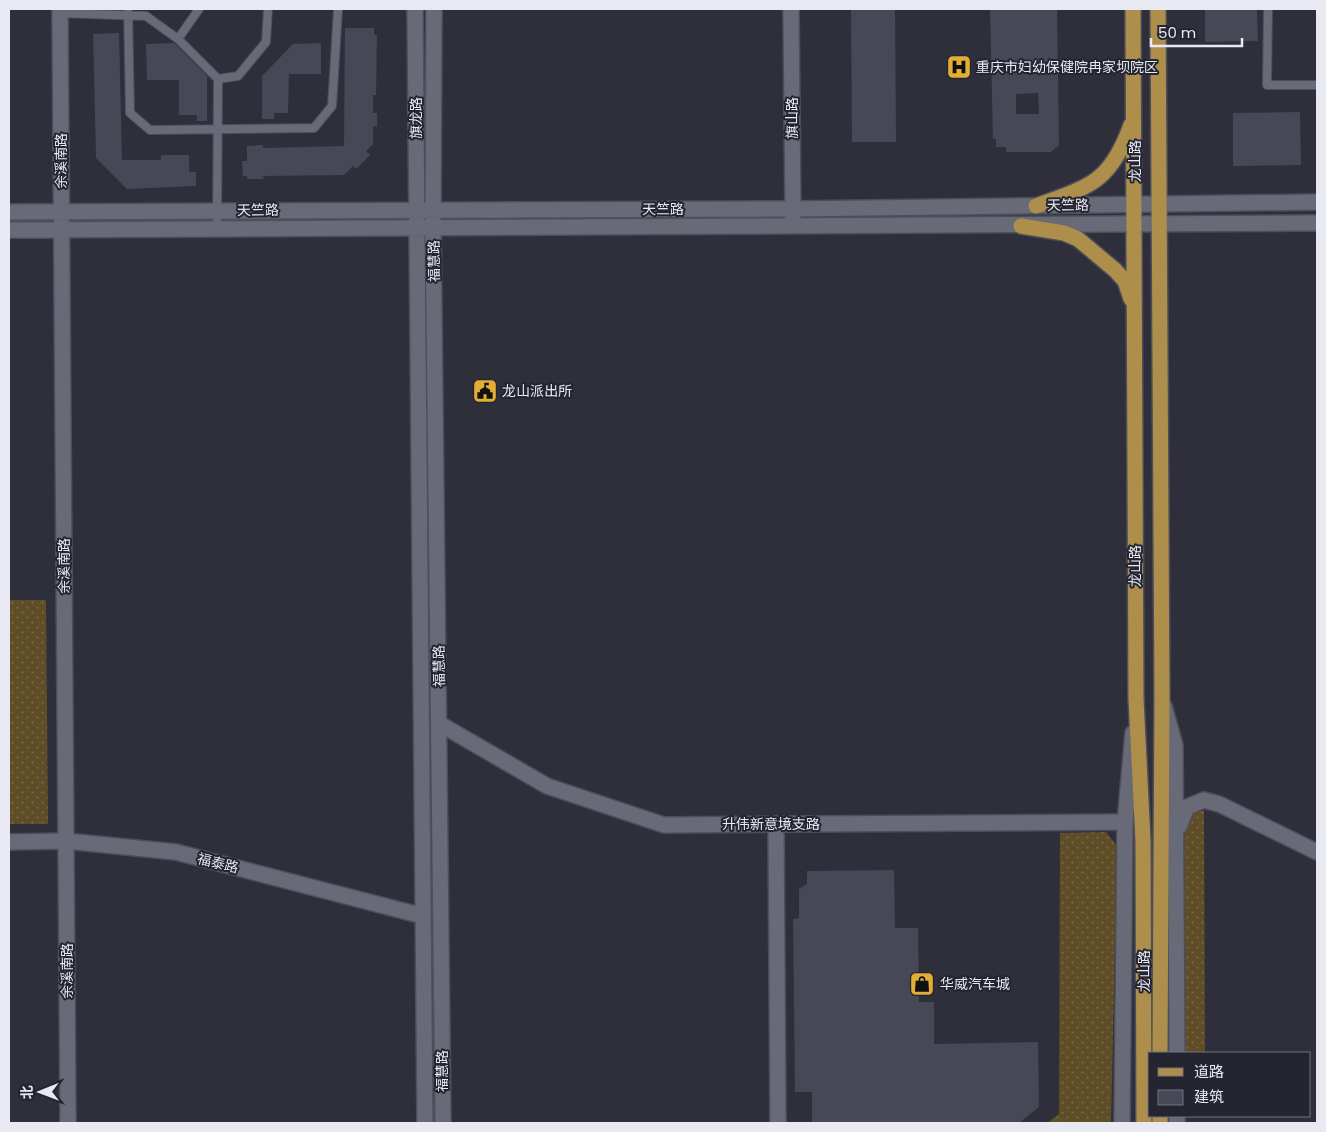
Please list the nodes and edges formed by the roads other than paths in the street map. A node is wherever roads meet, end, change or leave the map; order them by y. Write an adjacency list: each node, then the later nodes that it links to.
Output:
1 (199, 9): 12 (lane)
2 (268, 9): 13 (lane)
3 (338, 9): 16 (lane)
4 (416, 9): 21 (main road, 旗龙路)
5 (434, 9): 22 (main road, 福慧路)
6 (791, 9): 23 (main road, 旗山路)
7 (1134, 9): 15 (main road, 龙山路)
8 (1158, 9): 18 (main road, 龙山路)
9 (1268, 9): 14 (lane)
10 (60, 11): 11 (lane); 24 (main road, 余溪南路)
11 (128, 12): 12 (lane); 16 (lane)
12 (178, 39): 13 (lane)
13 (218, 79): 16 (lane)
14 (1317, 85)
15 (1134, 117): 19 (main road, 龙山路); 20 (main road)
16 (218, 130): 25 (lane)
17 (1317, 202): 18 (main road, 天竺路)
18 (1158, 204): 19 (main road, 天竺路); 28 (main road, 龙山路)
19 (1135, 205): 20 (main road, 天竺路); 31 (main road, 龙山路)
20 (1036, 206): 23 (main road, 天竺路)
21 (417, 209): 22 (main road, 天竺路); 25 (main road, 天竺路); 32 (main road, 旗龙路)
22 (433, 209): 23 (main road, 天竺路); 29 (main road, 福慧路)
23 (792, 209): 33 (main road, 旗山路)
24 (62, 211): 25 (main road, 天竺路); 26 (main road, 天竺路); 35 (main road, 余溪南路)
25 (217, 211): 36 (lane)
26 (9, 212)
27 (1317, 224): 28 (main road, 天竺路)
28 (1158, 225): 31 (main road, 天竺路); 38 (main road, 龙山路)
29 (433, 226): 32 (main road, 天竺路); 33 (main road, 天竺路); 40 (main road, 福慧路)
30 (1021, 226): 31 (main road, 天竺路); 33 (main road, 天竺路); 37 (main road)
31 (1135, 226): 37 (main road, 龙山路)
32 (417, 227): 36 (main road, 天竺路); 47 (main road, 福慧路)
33 (793, 227)
34 (9, 230): 35 (main road, 天竺路)
35 (62, 230): 36 (main road, 天竺路); 43 (main road, 余溪南路)
36 (217, 230)
37 (1135, 312): 39 (main road, 龙山路)
38 (1162, 698): 44 (main road); 48 (main road, 龙山路)
39 (1136, 699): 41 (main road); 55 (main road, 龙山路)
40 (440, 724): 42 (main road, 升伟新意境支路); 52 (main road, 福慧路)
41 (1125, 822): 42 (main road, 升伟新意境支路); 54 (main road)
42 (776, 824): 53 (main road)
43 (66, 841): 45 (main road, 福泰路); 47 (main road, 福泰路); 50 (main road, 余溪南路)
44 (1176, 841): 46 (main road); 49 (main road)
45 (9, 842)
46 (1317, 852)
47 (423, 916): 51 (main road, 福慧路)
48 (1160, 1052)
49 (1177, 1052)
50 (68, 1123)
51 (425, 1123)
52 (443, 1123)
53 (778, 1123)
54 (1122, 1123)
55 (1144, 1123)

